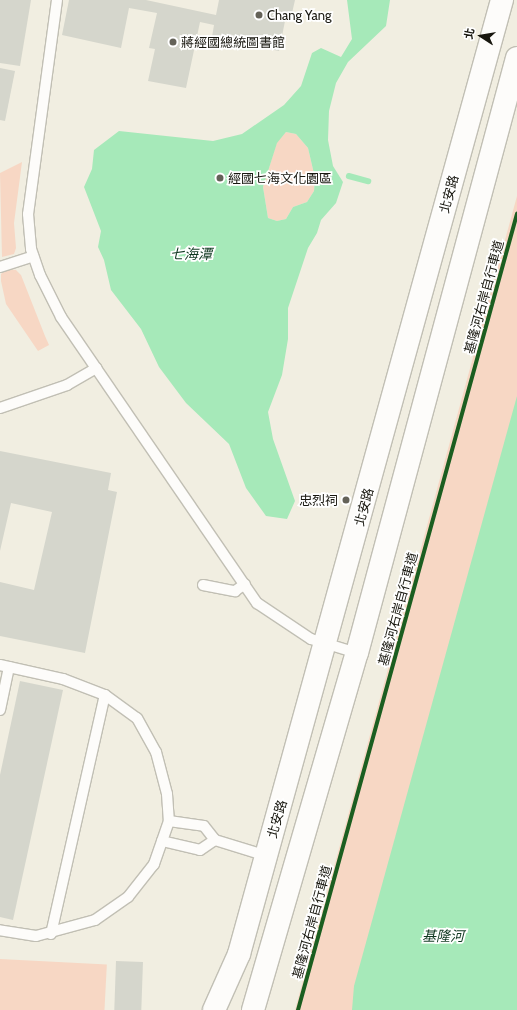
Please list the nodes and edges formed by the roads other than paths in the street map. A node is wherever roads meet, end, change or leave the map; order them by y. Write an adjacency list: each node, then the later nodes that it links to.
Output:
1 (56, 0): 4 (lane)
2 (502, 0): 10 (main road, 北安路)
3 (517, 58): 11 (main road)
4 (33, 256): 5 (lane); 6 (lane)
5 (0, 267)
6 (96, 368): 7 (lane); 8 (lane)
7 (0, 408)
8 (244, 584): 9 (lane); 10 (lane)
9 (203, 585)
10 (326, 646): 11 (lane); 18 (main road, 北安路)
11 (357, 653): 22 (main road)
12 (5, 666): 13 (lane); 14 (lane)
13 (104, 694): 15 (lane); 20 (lane)
14 (0, 710)
15 (169, 821): 16 (lane); 17 (lane)
16 (214, 840): 17 (lane); 18 (lane)
17 (162, 841): 20 (lane)
18 (266, 856): 21 (main road, 北安路)
19 (0, 930): 20 (lane)
20 (51, 934)
21 (214, 1010)
22 (253, 1010)

